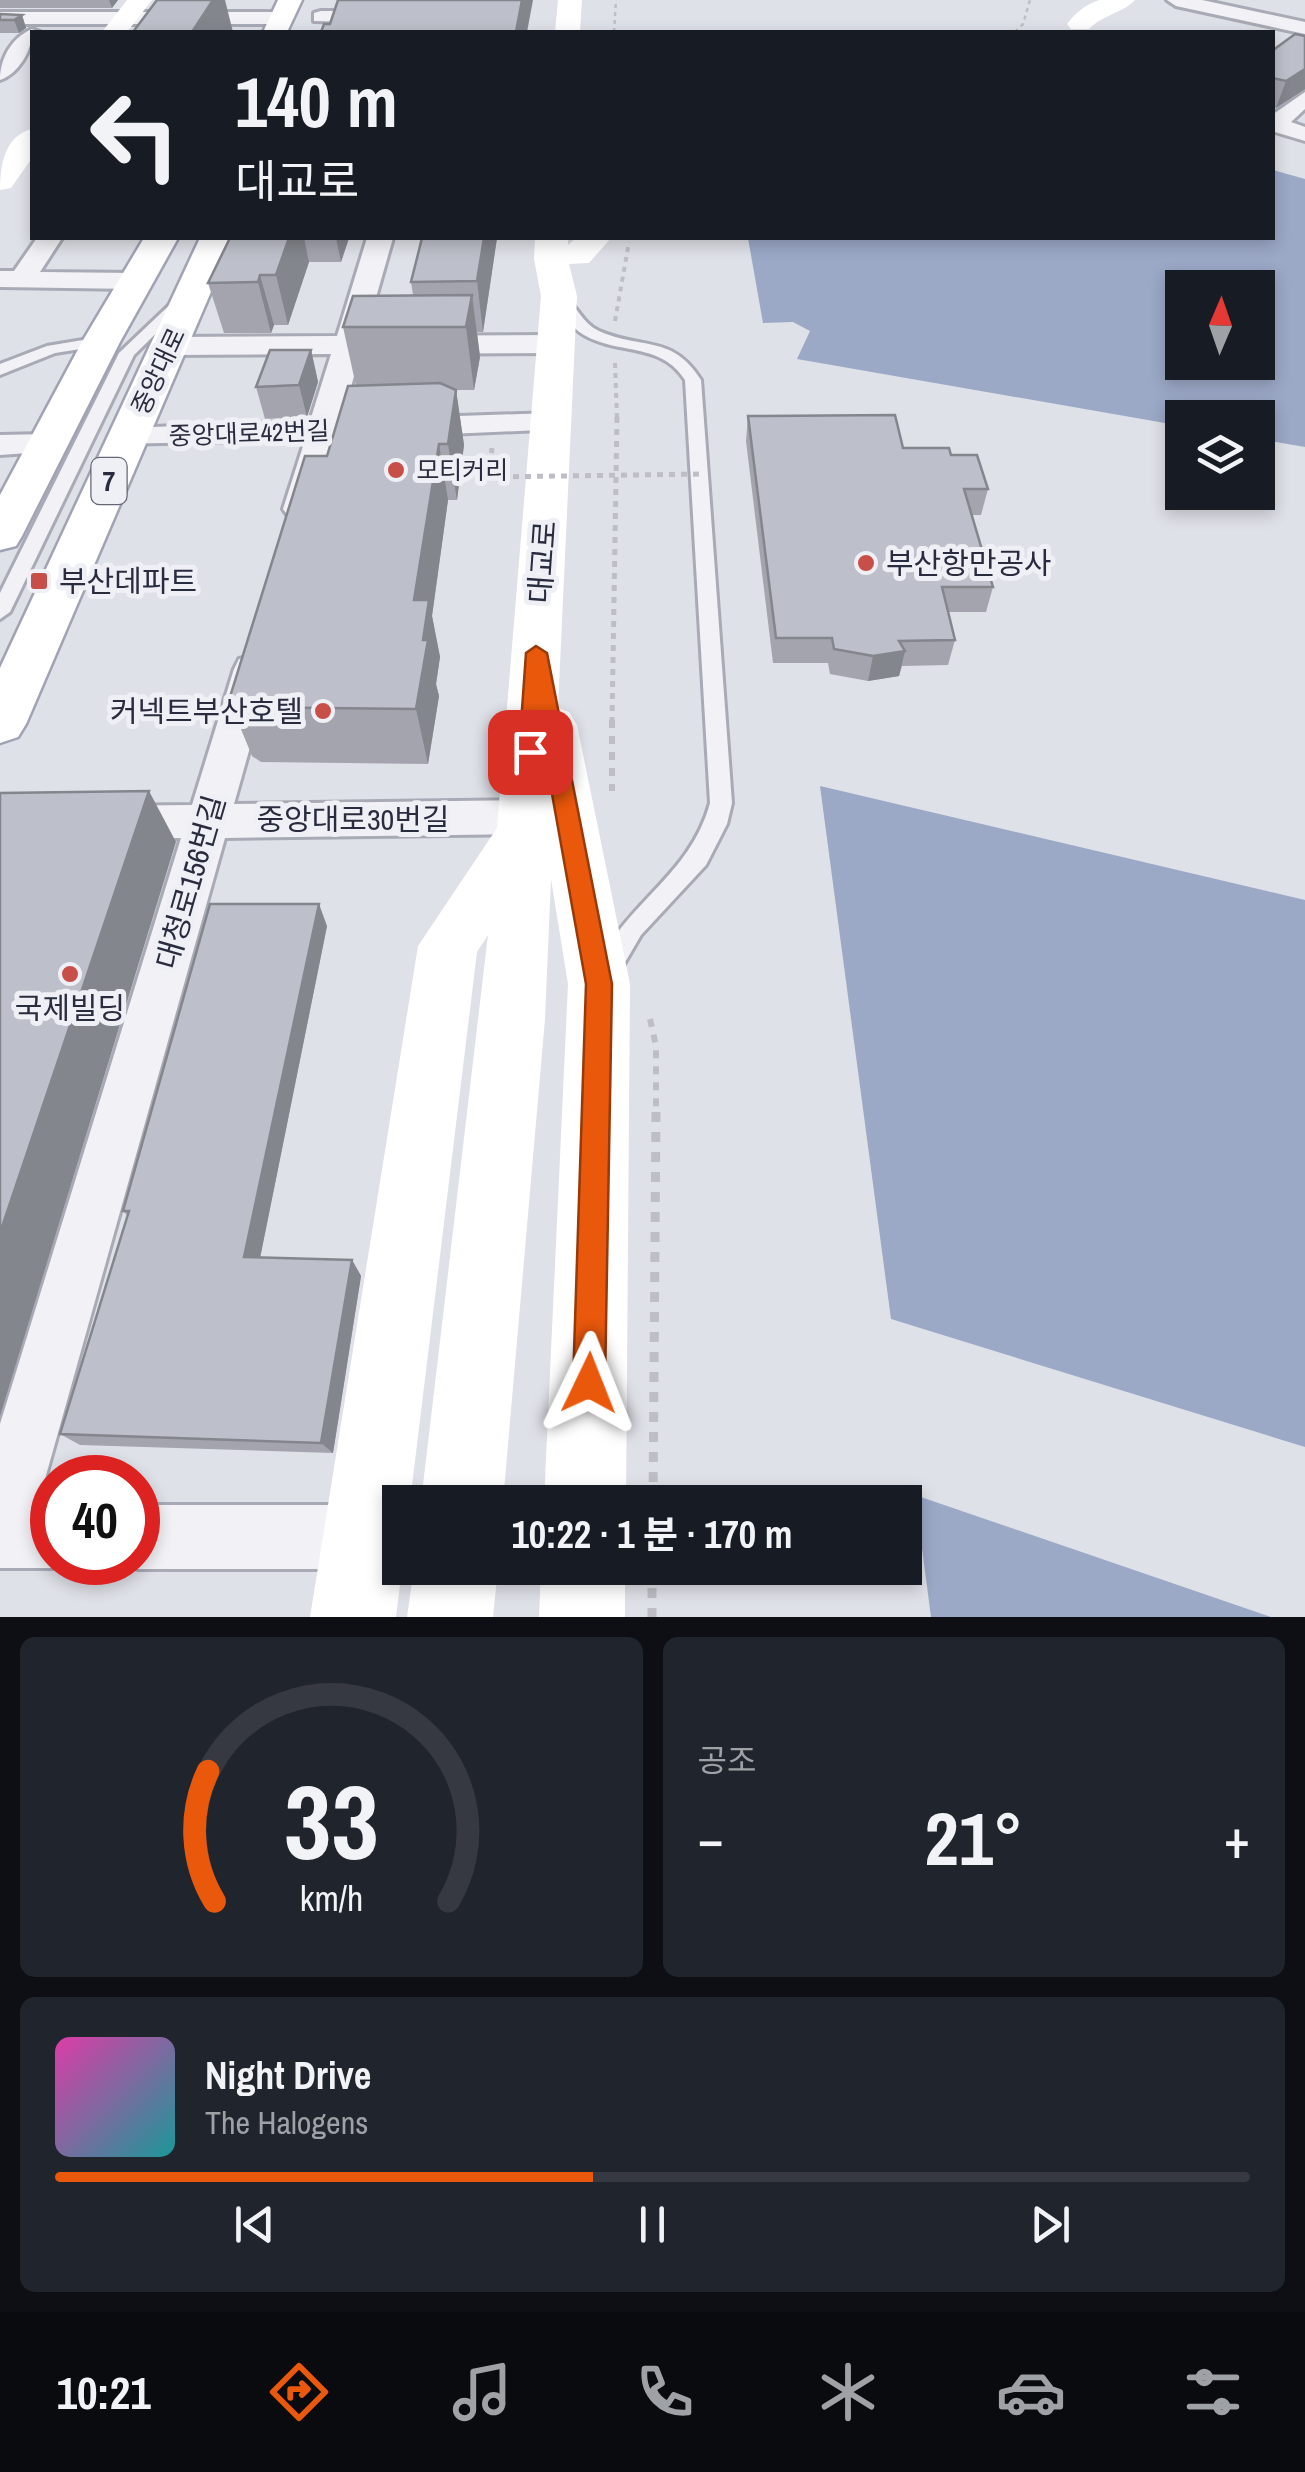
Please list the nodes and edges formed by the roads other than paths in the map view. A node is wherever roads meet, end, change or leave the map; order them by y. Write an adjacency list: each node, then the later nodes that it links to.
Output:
1 (62, 0): 13 (street)
2 (205, 0): 10 (street)
3 (570, 0): 15 (main road)
4 (1123, 0): 11 (main road)
5 (1176, 0): 14 (street)
6 (282, 17): 10 (street)
7 (322, 17): 8 (street)
8 (420, 17)
9 (126, 18): 10 (street); 13 (street)
10 (193, 18)
11 (1079, 19)
12 (0, 20): 13 (street)
13 (39, 27)
14 (1305, 28)
15 (568, 30)
16 (30, 38): 17 (street)
17 (0, 74)
18 (1305, 98): 19 (street)
19 (1305, 134)
20 (0, 136): 21 (main road)
21 (30, 137)
22 (30, 140): 23 (main road)
23 (0, 182)
24 (48, 240): 29 (street)
25 (160, 240): 30 (main road)
26 (216, 240): 31 (main road, 중앙대로 / 7)
27 (379, 240): 32 (street)
28 (568, 271): 32 (street); 36 (main road, 대교로); 50 (lane)
29 (11, 279): 30 (street)
30 (131, 287): 34 (main road)
31 (194, 289): 33 (main road, 중앙대로 / 7); 34 (lane)
32 (350, 342): 33 (street); 37 (street)
33 (170, 346): 38 (main road, 중앙대로 / 7)
34 (114, 348): 35 (lane); 39 (main road); 43 (lane)
35 (0, 370)
36 (551, 422): 37 (street, 중앙대로42번길); 45 (main road, 대교로)
37 (324, 430): 38 (street, 중앙대로42번길); 42 (street)
38 (127, 438): 46 (main road, 중앙대로 / 7)
39 (46, 444): 40 (street); 41 (main road)
40 (0, 445)
41 (0, 536)
42 (290, 543)
43 (0, 612)
44 (262, 638): 47 (street, 대청로156번길)
45 (536, 653): 49 (main road, 대교로); 50 (main road)
46 (0, 724)
47 (208, 820): 48 (street, 중앙대로30번길); 49 (street, 중앙대로30번길); 53 (street, 대청로156번길)
48 (0, 824)
49 (525, 825): 51 (main road, 대교로); 57 (main road)
50 (599, 984): 52 (main road)
51 (464, 1485)
52 (586, 1485)
53 (0, 1526)
54 (0, 1536): 55 (street)
55 (30, 1536)
56 (160, 1536): 57 (street)
57 (364, 1537): 60 (main road)
58 (454, 1585): 61 (main road)
59 (583, 1585): 62 (main road)
60 (352, 1617)
61 (450, 1617)
62 (582, 1617)

